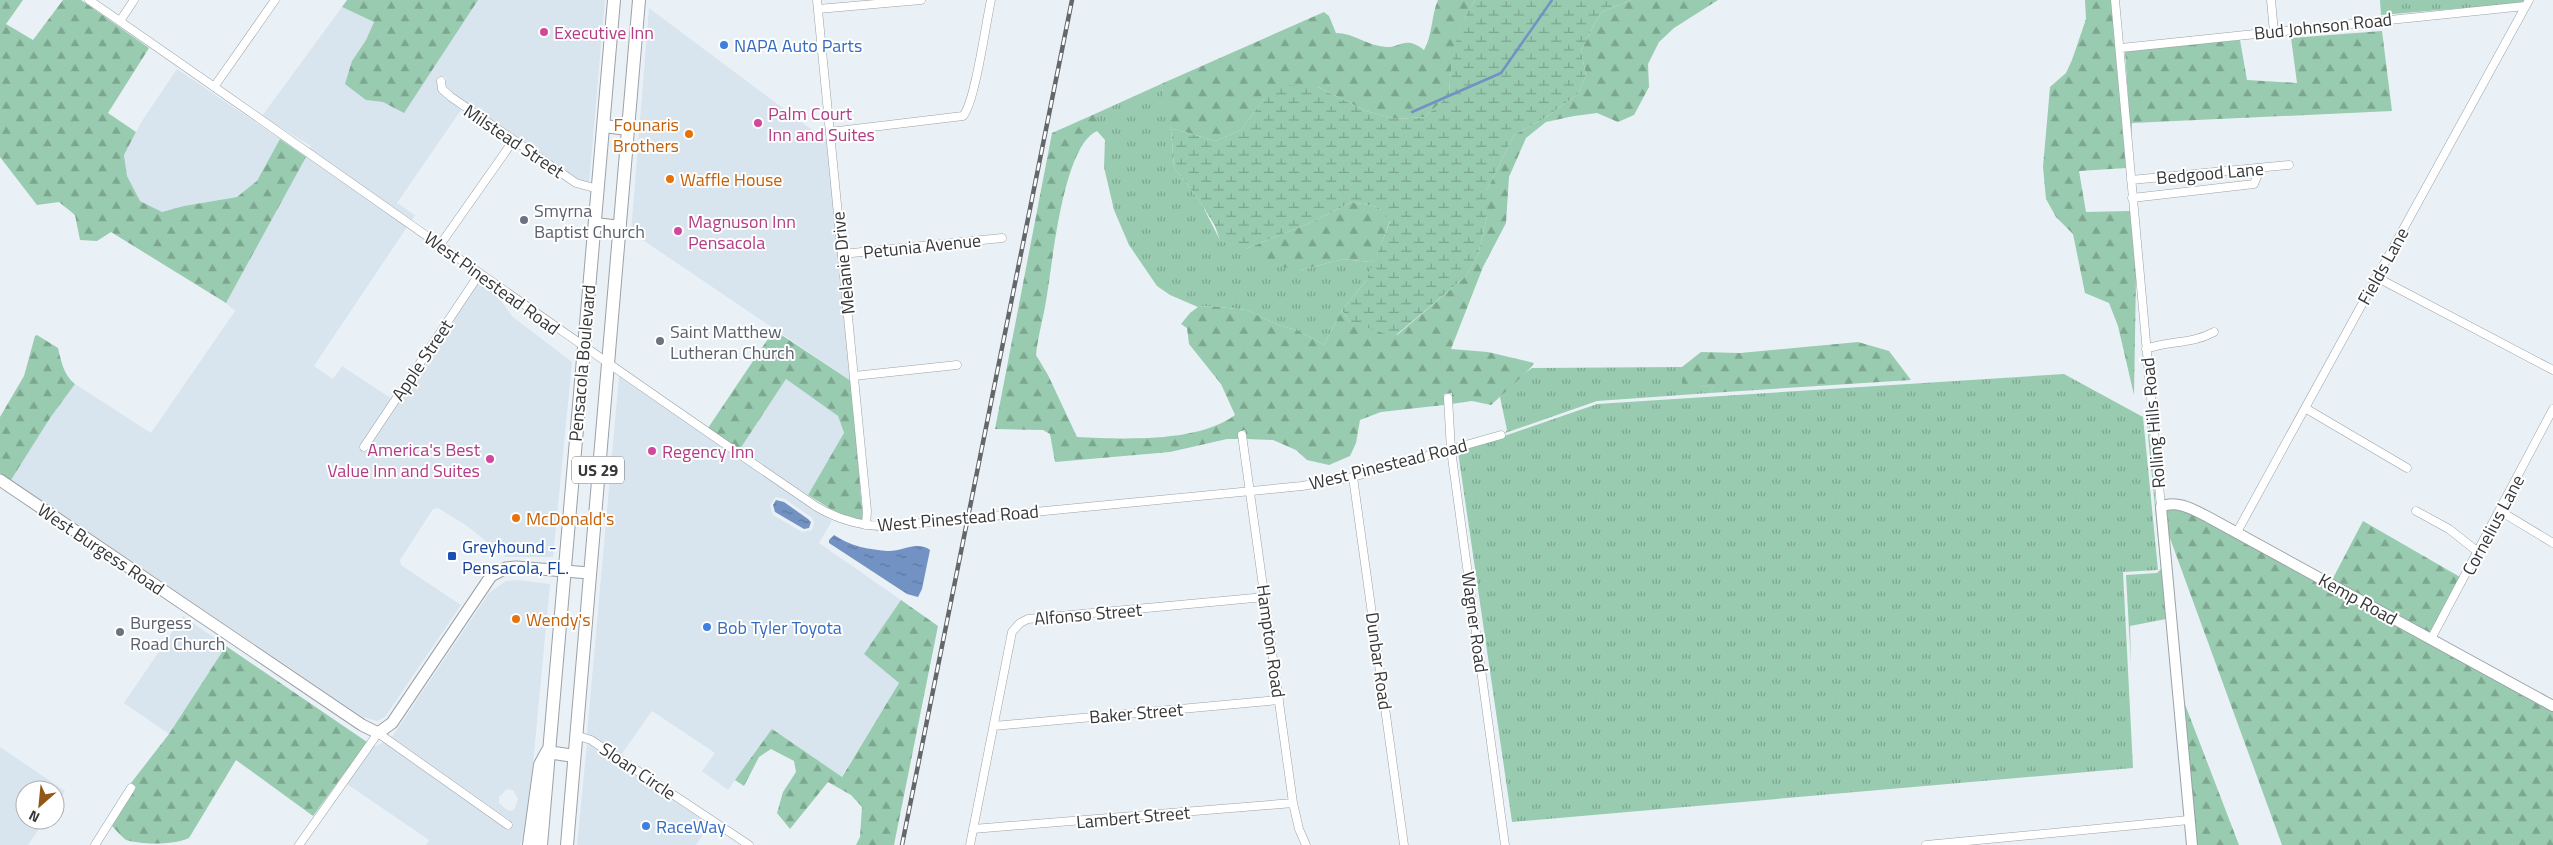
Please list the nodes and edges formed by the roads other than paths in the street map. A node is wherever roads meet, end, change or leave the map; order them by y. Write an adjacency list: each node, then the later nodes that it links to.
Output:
1 (89, 0): 13 (street, West Pinestead Road)
2 (134, 0): 13 (street)
3 (275, 0): 17 (street)
4 (614, 0): 18 (main road, Pensacola Boulevard / US 29)
5 (639, 0): 19 (main road, Pensacola Boulevard / US 29)
6 (817, 0): 12 (street, Melanie Drive)
7 (921, 0): 12 (street)
8 (991, 0): 20 (street)
9 (2115, 0): 15 (street, Rolling Hills Road)
10 (2271, 0): 14 (street)
11 (2527, 3): 14 (street, Bud Johnson Road); 33 (street, Fields Lane)
12 (818, 9): 20 (street, Melanie Drive)
13 (120, 21): 17 (street, West Pinestead Road)
14 (2274, 32): 15 (street, Bud Johnson Road)
15 (2121, 48): 24 (street, Rolling Hills Road)
16 (441, 80): 21 (street, Milstead Street)
17 (214, 87): 30 (street, West Pinestead Road)
18 (604, 126): 19 (main road); 25 (main road, Pensacola Boulevard / US 29)
19 (628, 129): 28 (main road, Pensacola Boulevard / US 29)
20 (830, 132): 31 (street, Melanie Drive)
21 (513, 141): 25 (street, Milstead Street); 30 (street)
22 (2289, 165): 23 (street, Bedgood Lane)
23 (2260, 169): 24 (street, Bedgood Lane); 26 (street)
24 (2131, 180): 26 (street, Rolling Hills Road)
25 (598, 189): 27 (main road, Pensacola Boulevard / US 29)
26 (2132, 198): 36 (street, Rolling Hills Road)
27 (596, 224): 28 (main road); 35 (main road, Pensacola Boulevard / US 29)
28 (620, 227): 37 (main road, Pensacola Boulevard / US 29)
29 (1002, 238): 31 (street, Petunia Avenue)
30 (440, 245): 32 (street, West Pinestead Road)
31 (842, 254): 40 (street, Melanie Drive)
32 (480, 274): 35 (street, West Pinestead Road); 46 (street, Apple Street)
33 (2376, 277): 39 (street); 42 (street, Fields Lane)
34 (2214, 332): 36 (street)
35 (584, 348): 37 (street, West Pinestead Road); 59 (main road, Pensacola Boulevard / US 29)
36 (2146, 349): 52 (street, Rolling Hills Road)
37 (607, 363): 55 (street, West Pinestead Road); 60 (main road, Pensacola Boulevard / US 29)
38 (956, 365): 40 (street)
39 (2553, 370)
40 (854, 376): 55 (street, Melanie Drive)
41 (1448, 398): 47 (street, Wagner Road)
42 (2305, 408): 48 (street); 56 (street, Fields Lane)
43 (2553, 410): 54 (street, Cornelius Lane)
44 (1242, 435): 51 (street, Hampton Road)
45 (1501, 435): 47 (street, West Pinestead Road)
46 (364, 447)
47 (1451, 450): 49 (street, West Pinestead Road); 85 (street, Wagner Road)
48 (2407, 468)
49 (1353, 477): 51 (street, West Pinestead Road); 84 (street, Dunbar Road)
50 (0, 480): 66 (main road, West Burgess Road)
51 (1250, 492): 55 (street, West Pinestead Road); 61 (street, Hampton Road)
52 (2161, 507): 56 (street, Kemp Road); 72 (street, Rolling Hills Road)
53 (2416, 511): 58 (street)
54 (2500, 511): 57 (street); 58 (street, Cornelius Lane)
55 (866, 525)
56 (2237, 532): 62 (street, Kemp Road)
57 (2553, 543)
58 (2478, 552): 62 (street, Cornelius Lane)
59 (564, 571): 60 (main road); 66 (main road); 68 (main road, Pensacola Boulevard / US 29)
60 (589, 573): 67 (main road, Pensacola Boulevard / US 29)
61 (1265, 597): 63 (street, Hampton Road); 65 (street, Alfonso Street)
62 (2431, 639): 64 (street, Kemp Road)
63 (1279, 700): 65 (street, Baker Street); 71 (street, Hampton Road)
64 (2553, 706)
65 (994, 726): 74 (street, Alfonso Street)
66 (378, 732): 73 (street, West Burgess Road); 76 (street)
67 (575, 735): 69 (main road, Pensacola Boulevard / US 29); 81 (street, Sloan Circle)
68 (552, 752): 69 (main road); 77 (highway); 78 (main road, Pensacola Boulevard / US 29); 79 (main road)
69 (574, 756): 80 (main road, Pensacola Boulevard / US 29)
70 (131, 788): 75 (street)
71 (1293, 803): 74 (street, Lambert Street); 83 (street, Hampton Road)
72 (2189, 820): 86 (street); 87 (street, Rolling Hills Road)
73 (508, 825)
74 (973, 829): 82 (street, Alfonso Street)
75 (95, 845)
76 (299, 845)
77 (530, 845)
78 (541, 845)
79 (547, 845)
80 (567, 845)
81 (749, 845)
82 (970, 845)
83 (1306, 845)
84 (1404, 845)
85 (1505, 845)
86 (1926, 845)
87 (2192, 845)

